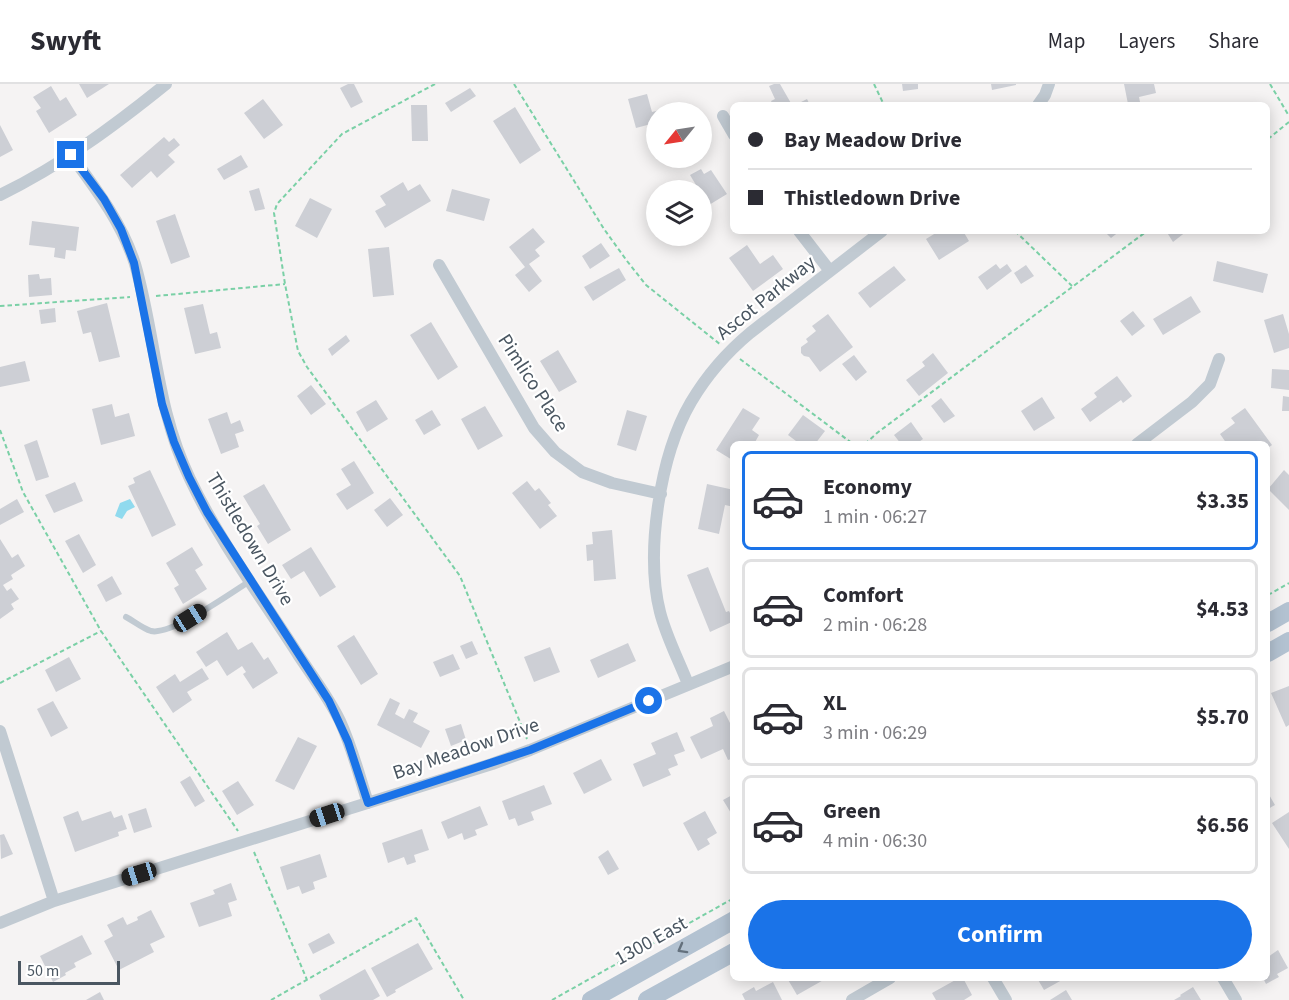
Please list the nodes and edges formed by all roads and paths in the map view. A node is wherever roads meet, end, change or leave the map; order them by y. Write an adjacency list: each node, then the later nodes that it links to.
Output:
1 (166, 84): 14 (street)
2 (435, 84): 22 (path)
3 (514, 84): 26 (path)
4 (874, 84): 7 (path)
5 (1049, 84): 8 (street)
6 (1270, 84): 10 (path)
7 (883, 102)
8 (1040, 102)
9 (723, 116): 12 (street)
10 (1289, 116)
11 (1289, 122): 13 (path)
12 (730, 128)
13 (1270, 137)
14 (71, 155): 15 (street); 24 (street, Thistledown Drive)
15 (0, 195)
16 (801, 234): 21 (street)
17 (878, 234): 21 (street, Ascot Parkway)
18 (1018, 234): 23 (path)
19 (1143, 234): 23 (path)
20 (439, 265): 32 (street, Pimlico Place)
21 (830, 272): 26 (street, Ascot Parkway)
22 (285, 284): 24 (path); 46 (path)
23 (1072, 286): 30 (path)
24 (143, 297): 25 (path); 33 (street, Thistledown Drive)
25 (0, 306)
26 (729, 351): 29 (path); 32 (street, Ascot Parkway)
27 (1219, 359): 31 (street)
28 (0, 430): 39 (path)
29 (849, 441)
30 (869, 441)
31 (1141, 441)
32 (661, 494): 44 (street, Ascot Parkway)
33 (250, 580): 37 (lane); 47 (street, Thistledown Drive)
34 (1289, 583): 35 (path)
35 (1270, 594)
36 (1289, 611): 38 (main road)
37 (126, 617)
38 (1270, 622)
39 (101, 631): 43 (path); 48 (path)
40 (1289, 641): 41 (main road)
41 (1270, 652)
42 (730, 668): 44 (street, Bay Meadow Drive)
43 (0, 684)
44 (688, 684): 46 (street, Bay Meadow Drive)
45 (0, 731): 50 (street)
46 (530, 750): 47 (street, Bay Meadow Drive)
47 (368, 803): 48 (street, Bay Meadow Drive)
48 (246, 841): 50 (street, Bay Meadow Drive); 54 (path)
49 (730, 900): 60 (path)
50 (54, 901): 51 (street, Bay Meadow Drive)
51 (0, 923)
52 (730, 923): 61 (main road, 1300 East, one-way to 61)
53 (730, 954): 62 (main road)
54 (307, 980): 58 (path); 59 (path)
55 (885, 981): 63 (street)
56 (995, 981): 64 (street)
57 (1225, 981): 65 (street)
58 (272, 1000)
59 (464, 1000)
60 (552, 1000)
61 (591, 1000)
62 (647, 1000)
63 (852, 1000)
64 (1006, 1000)
65 (1236, 1000)

